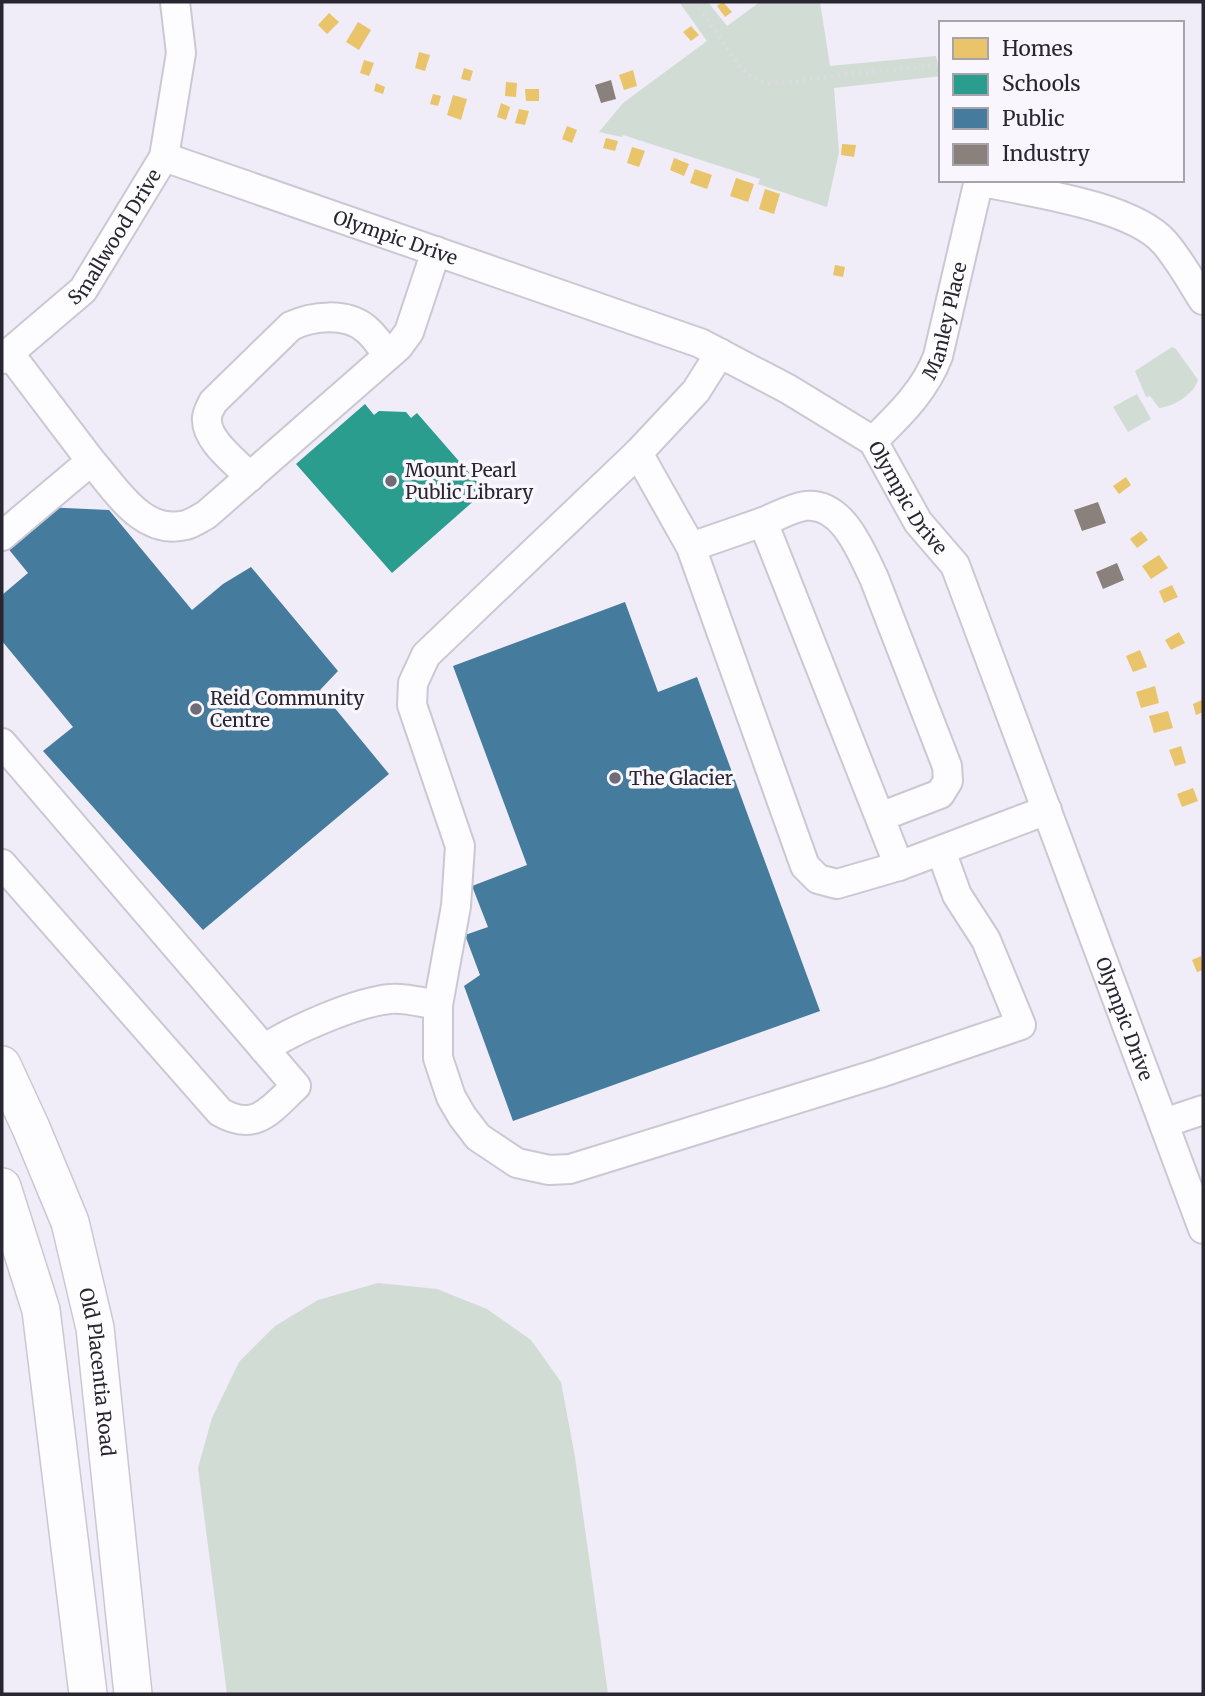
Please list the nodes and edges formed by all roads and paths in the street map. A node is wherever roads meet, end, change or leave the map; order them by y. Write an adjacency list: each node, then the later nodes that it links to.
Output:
1 (175, 2): 4 (street, Smallwood Drive)
2 (695, 2): 3 (path)
3 (939, 65)
4 (164, 157): 7 (street, Olympic Drive); 11 (street, Smallwood Drive)
5 (979, 182): 12 (street, Manley Place)
6 (988, 182): 8 (street)
7 (436, 251): 9 (street, Olympic Drive); 10 (street)
8 (1203, 300)
9 (720, 353): 12 (street, Olympic Drive); 13 (street)
10 (388, 355): 15 (street); 15 (street)
11 (5, 356): 14 (street)
12 (873, 441): 20 (street, Olympic Drive)
13 (638, 453): 18 (street); 25 (street)
14 (92, 461): 15 (street); 17 (street)
15 (250, 477)
16 (763, 522): 18 (street); 21 (street); 21 (street)
17 (2, 536)
18 (691, 547): 24 (street)
19 (2, 743): 26 (street)
20 (1047, 810): 22 (street); 29 (street, Olympic Drive)
21 (880, 817): 24 (street)
22 (941, 851): 24 (street); 25 (street)
23 (2, 863): 26 (street)
24 (899, 866)
25 (438, 1005): 26 (street)
26 (264, 1049)
27 (2, 1065): 33 (main road, Old Placentia Road)
28 (1203, 1110): 29 (street)
29 (1164, 1123): 31 (street, Olympic Drive)
30 (2, 1187): 32 (main road)
31 (1203, 1229)
32 (88, 1694)
33 (133, 1694)

